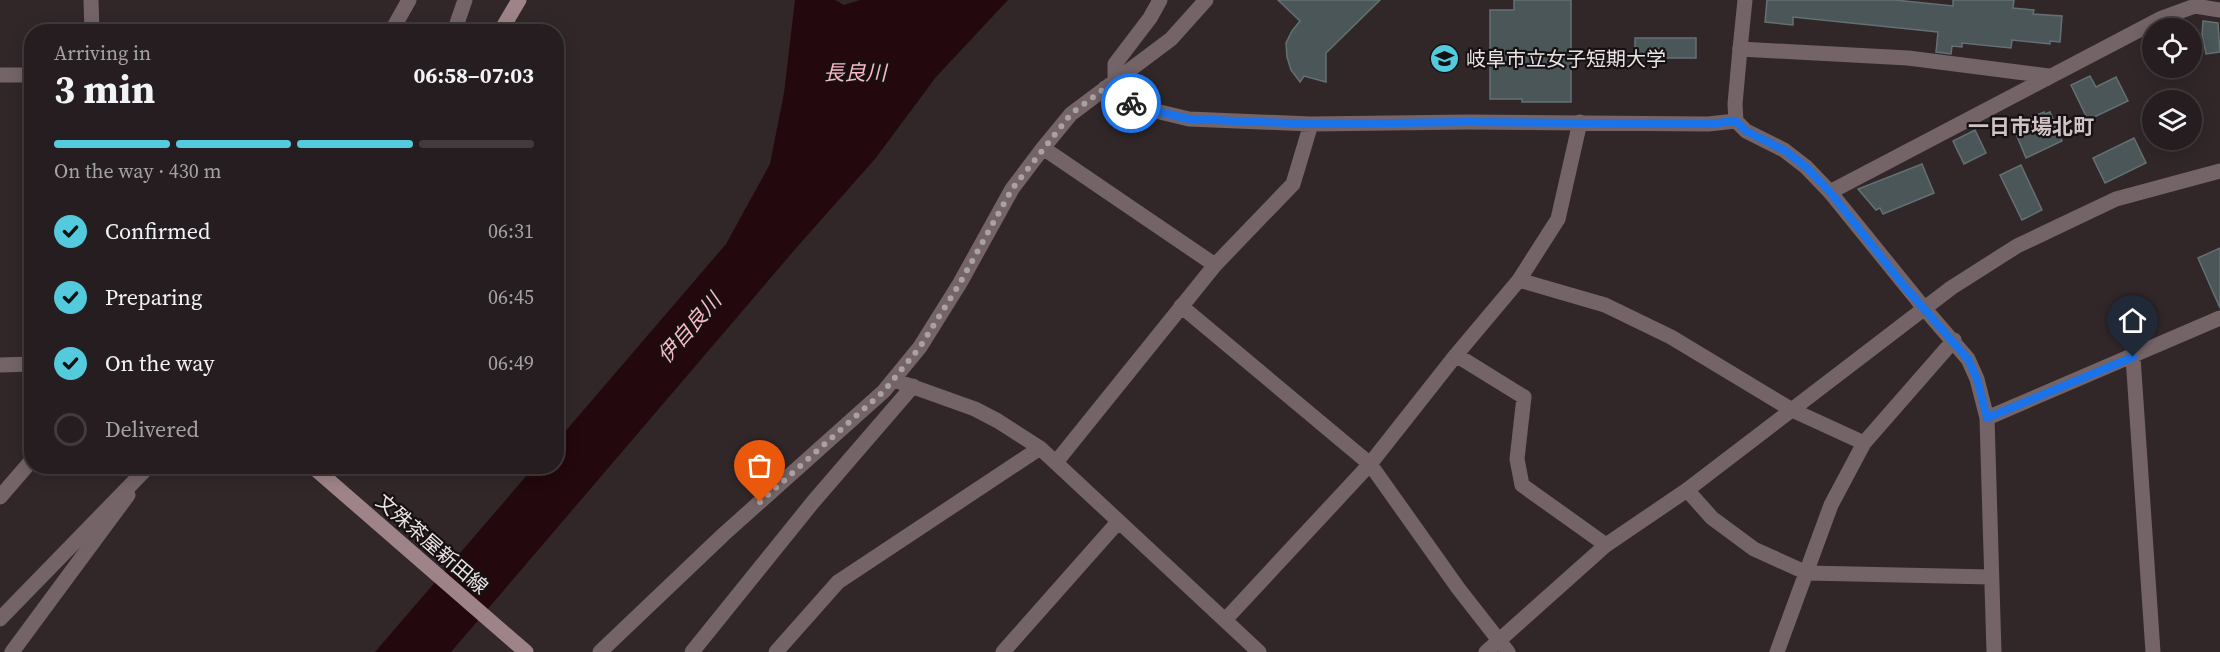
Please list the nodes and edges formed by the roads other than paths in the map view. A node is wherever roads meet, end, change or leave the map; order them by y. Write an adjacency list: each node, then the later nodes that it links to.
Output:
1 (91, 0): 10 (street)
2 (410, 0): 11 (street)
3 (465, 0): 12 (street)
4 (519, 0): 13 (main road)
5 (1160, 0): 18 (street)
6 (1206, 0): 18 (street)
7 (1744, 0): 14 (street)
8 (2195, 3): 9 (street); 17 (street)
9 (2220, 10)
10 (92, 24)
11 (396, 24)
12 (457, 24)
13 (505, 24)
14 (1740, 50): 17 (street); 19 (street)
15 (0, 75): 16 (street)
16 (24, 75)
17 (2046, 79): 24 (street)
18 (1110, 84): 21 (street); 22 (street)
19 (1736, 121): 20 (street); 24 (street)
20 (1580, 122): 21 (street); 26 (street)
21 (1311, 124): 25 (street)
22 (1043, 148): 25 (street); 35 (street)
23 (2220, 171): 28 (street)
24 (1830, 192): 28 (street)
25 (1215, 265): 27 (street)
26 (1519, 279): 31 (street); 37 (street)
27 (1181, 306): 41 (street); 42 (street)
28 (1924, 308): 30 (street); 37 (street)
29 (2220, 318): 32 (street)
30 (1954, 340): 38 (street); 39 (street)
31 (1456, 355): 42 (street); 50 (street)
32 (2133, 357): 38 (street); 67 (street)
33 (0, 364): 34 (street)
34 (24, 364)
35 (894, 380): 36 (street); 59 (street)
36 (913, 386): 40 (street); 60 (street)
37 (1792, 410): 39 (street); 47 (street)
38 (1987, 418): 52 (street)
39 (1864, 443): 51 (street)
40 (1040, 448): 41 (street); 61 (street)
41 (1057, 462): 49 (street)
42 (1370, 464): 54 (street); 56 (street)
43 (24, 469): 48 (street)
44 (142, 474): 53 (street)
45 (143, 474): 57 (street)
46 (321, 474): 58 (main road, 文殊茶屋新田線)
47 (1687, 490): 50 (street); 51 (street)
48 (0, 497)
49 (1118, 522): 54 (street); 62 (street)
50 (1606, 545): 56 (street)
51 (1807, 573): 52 (street); 65 (street)
52 (1991, 577): 66 (street)
53 (0, 619)
54 (1225, 620): 55 (street)
55 (1242, 647): 63 (street)
56 (1503, 647): 64 (street)
57 (12, 652)
58 (526, 652)
59 (600, 652)
60 (693, 652)
61 (777, 652)
62 (1003, 652)
63 (1259, 652)
64 (1486, 652)
65 (1777, 652)
66 (1994, 652)
67 (2153, 652)

